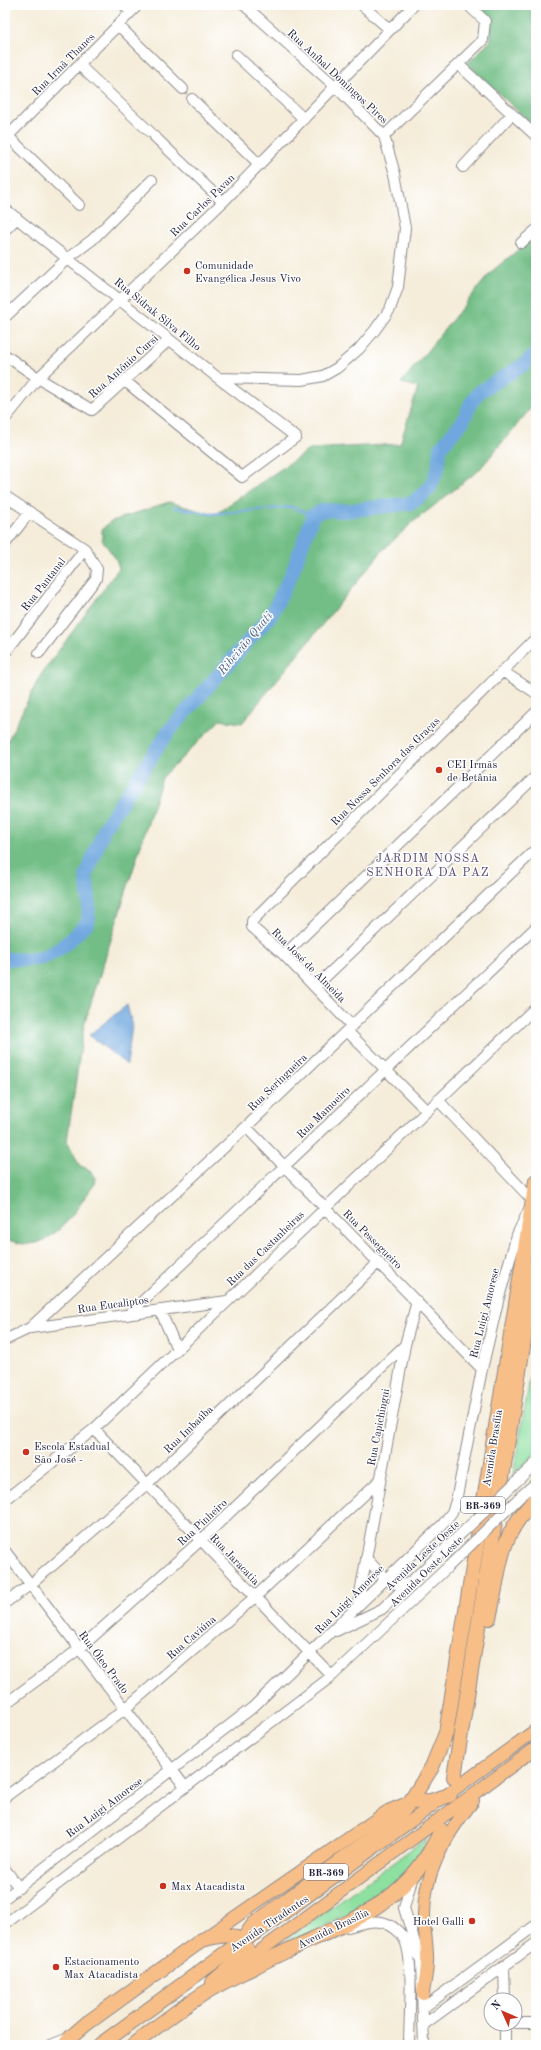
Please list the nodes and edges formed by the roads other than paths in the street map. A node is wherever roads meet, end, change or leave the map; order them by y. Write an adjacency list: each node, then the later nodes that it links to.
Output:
1 (124, 5): 6 (street)
2 (244, 5): 12 (street, Rua Aníbal Domingos Pires)
3 (362, 5): 8 (street)
4 (414, 5): 8 (street, Rua Carlos Pavan)
5 (468, 5): 10 (street)
6 (135, 9): 7 (street, Rua Irmã Thanes)
7 (118, 25): 11 (street, Rua Irmã Thanes); 13 (street)
8 (389, 29): 12 (street, Rua Carlos Pavan)
9 (236, 55): 16 (street)
10 (458, 64): 15 (street); 17 (street)
11 (79, 65): 19 (street, Rua Irmã Thanes); 23 (street)
12 (336, 87): 16 (street, Rua Carlos Pavan); 17 (street, Rua Aníbal Domingos Pires)
13 (183, 89)
14 (192, 99): 20 (street)
15 (512, 114): 18 (street); 21 (street)
16 (304, 119): 20 (street, Rua Carlos Pavan)
17 (384, 136): 36 (street, Rua Aníbal Domingos Pires)
18 (536, 136)
19 (7, 138): 24 (street)
20 (260, 165): 23 (street, Rua Carlos Pavan)
21 (463, 167)
22 (152, 180): 30 (street)
23 (223, 202): 31 (street, Rua Carlos Pavan)
24 (79, 205)
25 (5, 209): 26 (street, Rua Sidrak Silva Filho)
26 (17, 218): 27 (street); 30 (street, Rua Sidrak Silva Filho)
27 (5, 230)
28 (536, 230): 29 (street)
29 (521, 242)
30 (68, 258): 31 (street, Rua Sidrak Silva Filho); 32 (street)
31 (122, 300): 33 (street, Rua Sidrak Silva Filho); 35 (street, Rua Carlos Pavan)
32 (5, 317)
33 (169, 340): 36 (street, Rua Sidrak Silva Filho); 37 (street, Rua Antônio Cursi)
34 (5, 354): 35 (street)
35 (38, 378): 37 (street, Rua Antônio Cursi); 38 (street, Rua Carlos Pavan)
36 (218, 378): 37 (street, Rua Sidrak Silva Filho)
37 (125, 381)
38 (5, 419)
39 (5, 496): 40 (street)
40 (30, 512): 41 (street); 42 (street)
41 (5, 544)
42 (88, 552): 44 (street, Rua Pantanal); 45 (street)
43 (536, 638): 46 (street, Rua Nossa Senhora das Graças)
44 (5, 653)
45 (39, 653)
46 (502, 671): 47 (street); 51 (street, Rua Nossa Senhora das Graças)
47 (536, 693)
48 (536, 712): 53 (street)
49 (536, 776): 54 (street)
50 (536, 849): 56 (street, Rua Seringueira)
51 (252, 921): 53 (street, Rua José de Almeida)
52 (536, 927): 57 (street, Rua Mamoeiro)
53 (284, 954): 54 (street, Rua José de Almeida)
54 (315, 987): 56 (street, Rua José de Almeida)
55 (536, 1007): 58 (street, Rua das Castanheiras)
56 (349, 1029): 57 (street, Rua José de Almeida); 60 (street, Rua Seringueira)
57 (385, 1069): 59 (street, Rua José de Almeida); 61 (street, Rua Mamoeiro)
58 (438, 1100): 59 (street, Rua das Castanheiras); 63 (street)
59 (426, 1111): 64 (street, Rua das Castanheiras)
60 (246, 1127): 61 (street, Rua Pessegueiro); 73 (street, Rua Seringueira)
61 (284, 1165): 64 (street, Rua Pessegueiro); 72 (street, Rua Mamoeiro)
62 (536, 1181): 63 (highway, Avenida Brasília / BR-369)
63 (533, 1201): 77 (street, Rua Luigi Amorese); 110 (highway, Avenida Brasília / BR-369)
64 (325, 1208): 65 (street, Rua Pessegueiro); 68 (street, Rua das Castanheiras)
65 (379, 1262): 69 (street, Rua Pessegueiro); 82 (street, Rua Imbaúba)
66 (536, 1265): 70 (highway, Avenida Brasília / BR-369)
67 (536, 1288): 70 (main road)
68 (227, 1301): 71 (street, Rua Eucaliptos); 76 (street, Rua das Castanheiras)
69 (417, 1301): 75 (street, Rua Capichingui); 77 (street, Rua Pessegueiro)
70 (530, 1302): 98 (highway, Avenida Brasília / BR-369)
71 (160, 1310): 72 (street, Rua Eucaliptos); 76 (street)
72 (128, 1315): 73 (street, Rua Eucaliptos)
73 (30, 1328): 74 (street, Rua Eucaliptos)
74 (5, 1340)
75 (405, 1345): 80 (street, Rua Capichingui); 85 (street, Rua Pinheiro)
76 (177, 1349): 78 (street, Rua das Castanheiras)
77 (482, 1369): 89 (street, Rua Luigi Amorese)
78 (94, 1428): 82 (street, Rua Jaracatia); 84 (street, Rua das Castanheiras)
79 (536, 1463): 88 (street, Avenida Leste Oeste, bridge)
80 (380, 1480): 87 (street, Rua Capichingui); 91 (street, Rua Caviúna)
81 (536, 1483): 97 (street, Avenida Oeste Leste, bridge)
82 (148, 1484): 85 (street, Rua Jaracatia); 90 (street, Rua Imbaúba)
83 (536, 1499): 98 (highway)
84 (5, 1500)
85 (201, 1540): 91 (street, Rua Jaracatia); 95 (street, Rua Pinheiro)
86 (5, 1551): 90 (street, Rua Óleo Prado)
87 (366, 1558): 89 (street); 93 (street, Rua Capichingui)
88 (414, 1578): 89 (street); 94 (street, Avenida Leste Oeste)
89 (385, 1579): 93 (street, Rua Luigi Amorese)
90 (30, 1584): 92 (street, Rua Imbaúba); 95 (street, Rua Óleo Prado)
91 (255, 1597): 96 (street, Rua Jaracatia); 100 (street, Rua Caviúna)
92 (5, 1603)
93 (358, 1604): 94 (street, Rua Luigi Amorese)
94 (331, 1633): 96 (street, Rua Luigi Amorese)
95 (79, 1649): 99 (street, Rua Pinheiro); 100 (street, Rua Óleo Prado)
96 (310, 1654): 97 (street, Rua Jaracatia); 104 (street, Rua Luigi Amorese)
97 (332, 1676): 107 (street)
98 (468, 1693): 105 (highway, Avenida Brasília / BR-369)
99 (5, 1704)
100 (125, 1709): 104 (street, Rua Óleo Prado); 109 (street, Rua Caviúna)
101 (536, 1730): 103 (main road, Avenida Tiradentes)
102 (536, 1748): 106 (main road, Avenida Tiradentes)
103 (500, 1756): 106 (main road); 108 (main road, Avenida Tiradentes)
104 (172, 1770): 107 (street, Rua Óleo Prado); 114 (street, Rua Luigi Amorese)
105 (454, 1777)
106 (487, 1784): 124 (main road); 125 (main road, Avenida Tiradentes)
107 (185, 1787): 116 (street)
108 (450, 1795): 110 (highway); 120 (main road, Avenida Tiradentes)
109 (5, 1797)
110 (410, 1802): 119 (main road); 120 (highway, BR-369)
111 (441, 1830): 113 (highway, Avenida Brasília)
112 (5, 1869): 114 (street)
113 (412, 1879): 118 (highway, Avenida Brasília); 124 (street)
114 (19, 1888): 115 (street, Rua Luigi Amorese)
115 (5, 1898)
116 (5, 1924)
117 (536, 1925): 126 (street)
118 (336, 1929): 125 (highway, Avenida Brasília); 135 (street)
119 (202, 1940): 120 (highway); 131 (highway)
120 (242, 1941): 125 (highway); 134 (highway, Avenida Tiradentes / BR-369)
121 (536, 1943): 122 (street)
122 (504, 1966): 123 (street); 129 (street)
123 (505, 1992)
124 (423, 1994): 126 (street)
125 (198, 1997): 132 (highway, Avenida Tiradentes)
126 (423, 2008): 129 (street)
127 (523, 2023): 128 (street)
128 (536, 2023)
129 (423, 2025): 136 (street)
130 (505, 2032): 137 (street)
131 (68, 2041): 133 (street)
132 (140, 2042)
133 (51, 2045)
134 (100, 2045)
135 (408, 2045)
136 (424, 2045)
137 (505, 2045)

